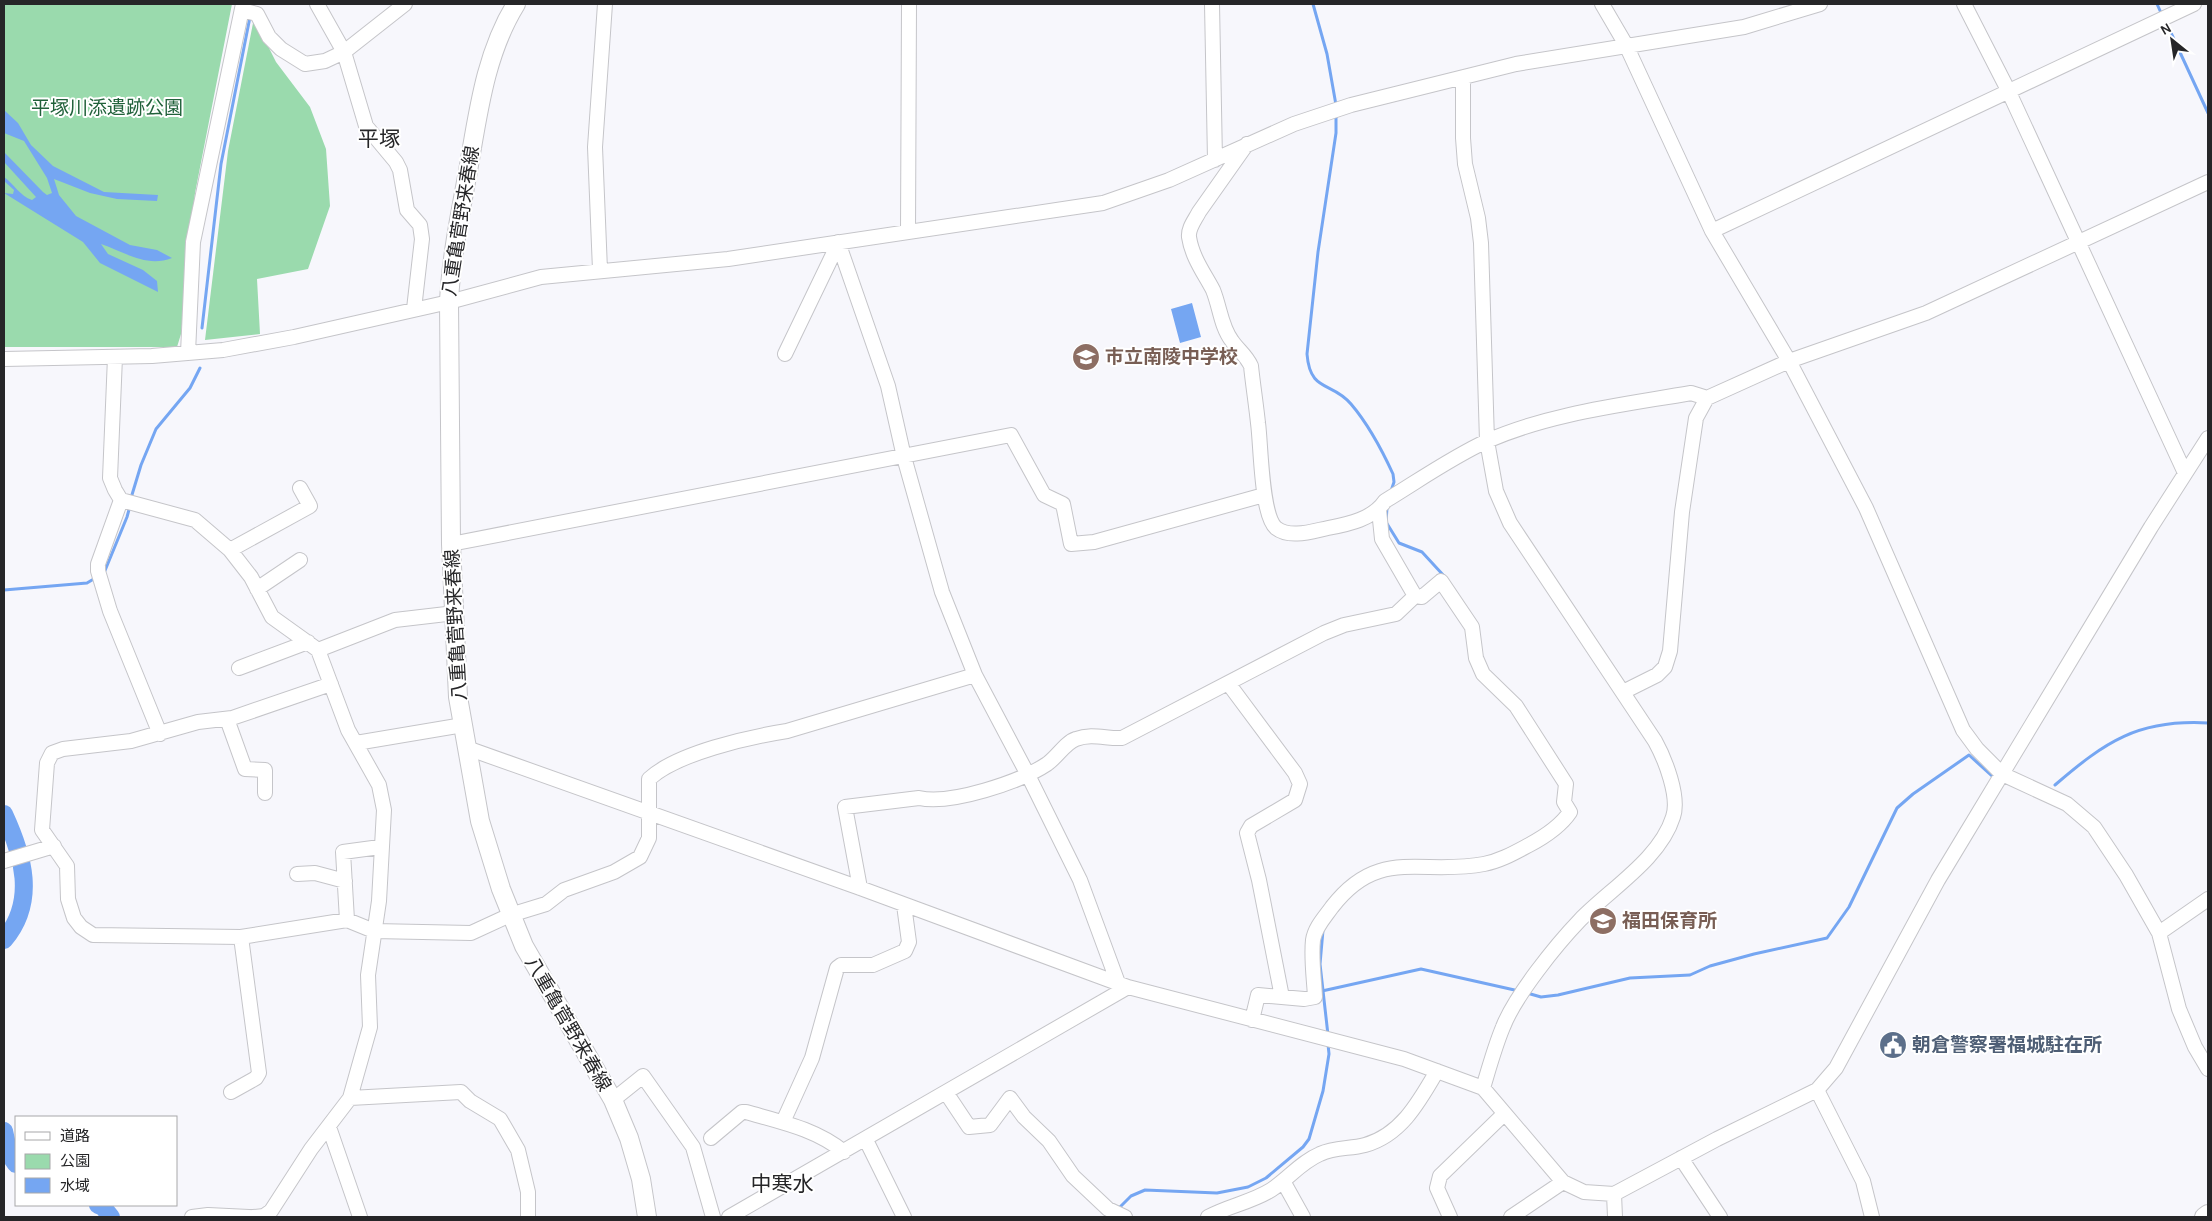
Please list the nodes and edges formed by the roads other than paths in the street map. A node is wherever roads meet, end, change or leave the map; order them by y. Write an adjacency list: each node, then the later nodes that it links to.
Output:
1 (317, 4): 13 (street)
2 (405, 4): 13 (street)
3 (516, 4): 24 (main road, 八重亀菅野来春線)
4 (605, 4): 23 (street)
5 (909, 4): 20 (street)
6 (1212, 4): 17 (street)
7 (1602, 4): 12 (street)
8 (1820, 4): 12 (street)
9 (1964, 4): 15 (street)
10 (2194, 4): 15 (street)
11 (242, 7): 13 (street); 26 (street)
12 (1626, 45): 14 (street); 19 (street)
13 (344, 52): 25 (street)
14 (1463, 78): 16 (street); 33 (street)
15 (2008, 90): 19 (street); 22 (street)
16 (1247, 144): 17 (street); 37 (street)
17 (1215, 160): 20 (street)
18 (2208, 182): 22 (street)
19 (1712, 231): 30 (street)
20 (908, 232): 21 (street)
21 (838, 243): 23 (street); 27 (street); 34 (street)
22 (2078, 244): 30 (street); 35 (street)
23 (600, 270): 24 (street)
24 (449, 302): 25 (street); 40 (main road, 八重亀菅野来春線)
25 (414, 309): 26 (street)
26 (188, 352): 28 (street)
27 (785, 354)
28 (115, 358): 29 (street); 38 (street)
29 (4, 359)
30 (1789, 362): 31 (street); 57 (street)
31 (1706, 398): 33 (street); 51 (street)
32 (2208, 438): 35 (street)
33 (1487, 441): 39 (street); 51 (street)
34 (904, 458): 37 (street); 40 (street); 48 (street)
35 (2185, 472): 57 (street)
36 (300, 488): 41 (street)
37 (1264, 495): 39 (street)
38 (121, 500): 41 (street); 54 (street)
39 (1379, 510): 44 (street)
40 (451, 544): 45 (main road, 八重亀菅野来春線)
41 (230, 550): 43 (street)
42 (300, 560): 43 (street)
43 (257, 589): 46 (street)
44 (1415, 596): 49 (street); 75 (street)
45 (454, 613): 46 (street); 53 (main road, 八重亀菅野来春線)
46 (313, 646): 47 (street); 50 (street)
47 (239, 668)
48 (975, 675): 58 (street); 60 (street)
49 (1228, 683): 58 (street); 75 (street)
50 (331, 684): 52 (street); 55 (street)
51 (1623, 692): 79 (street)
52 (227, 719): 54 (street); 59 (street)
53 (463, 725): 55 (street); 56 (main road, 八重亀菅野来春線)
54 (160, 734): 61 (street)
55 (356, 743): 62 (street)
56 (467, 748): 60 (street); 69 (main road, 八重亀菅野来春線)
57 (2002, 774): 72 (street); 80 (street)
58 (1028, 775): 66 (street); 74 (street)
59 (265, 793)
60 (650, 813): 66 (street); 69 (street)
61 (54, 846): 63 (street); 73 (street)
62 (380, 847): 65 (street); 71 (street)
63 (4, 861)
64 (297, 874): 65 (street)
65 (345, 881): 70 (street)
66 (860, 888): 68 (street)
67 (2208, 898): 72 (street)
68 (904, 905): 74 (street); 86 (street)
69 (510, 915): 71 (street); 84 (main road, 八重亀菅野来春線)
70 (348, 920): 71 (street); 73 (street)
71 (374, 931): 83 (street)
72 (2159, 933): 77 (street)
73 (242, 937): 81 (street)
74 (1123, 985): 76 (street); 82 (street)
75 (1282, 997): 76 (street)
76 (1252, 1020): 78 (street)
77 (2208, 1070)
78 (1437, 1071): 79 (street); 92 (street)
79 (1483, 1088): 85 (street)
80 (1817, 1090): 91 (street); 113 (street)
81 (231, 1092)
82 (947, 1094): 89 (street); 95 (street)
83 (350, 1098): 87 (street); 101 (street)
84 (612, 1100): 102 (main road, 八重亀菅野来春線); 103 (street)
85 (1504, 1114): 93 (street); 109 (street)
86 (783, 1122): 88 (street); 90 (street)
87 (330, 1127): 99 (street); 100 (street)
88 (711, 1138)
89 (866, 1140): 90 (street); 105 (street)
90 (844, 1152): 104 (street)
91 (1681, 1158): 94 (street); 112 (street)
92 (1283, 1181): 107 (street); 108 (street)
93 (1563, 1182): 94 (street); 110 (street)
94 (1614, 1194): 111 (street)
95 (1107, 1213): 106 (street)
96 (2208, 1214): 114 (main road)
97 (192, 1217): 98 (street)
98 (249, 1217)
99 (253, 1217)
100 (360, 1217)
101 (528, 1217)
102 (647, 1217)
103 (713, 1217)
104 (729, 1217)
105 (904, 1217)
106 (1125, 1217)
107 (1208, 1217)
108 (1303, 1217)
109 (1450, 1217)
110 (1510, 1217)
111 (1615, 1217)
112 (1720, 1217)
113 (1872, 1217)
114 (2204, 1217)

